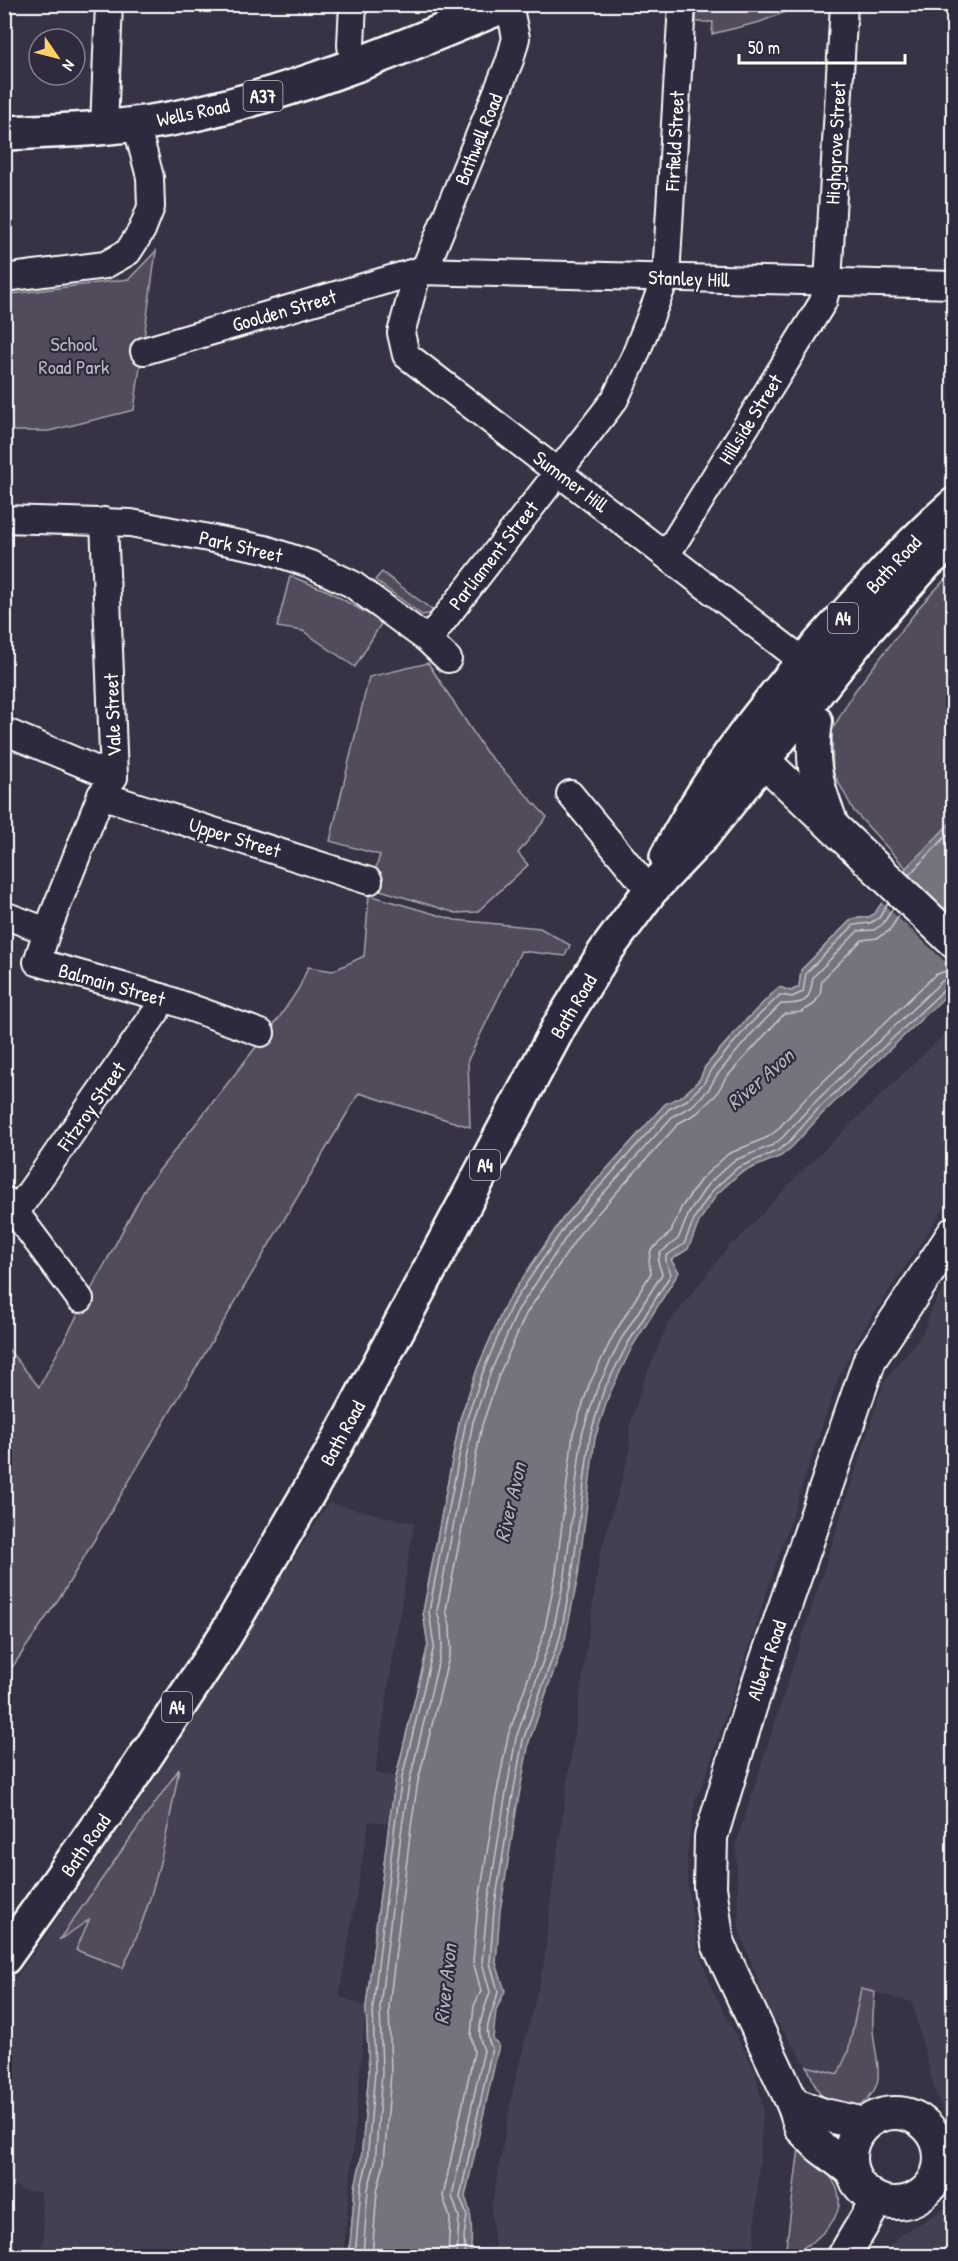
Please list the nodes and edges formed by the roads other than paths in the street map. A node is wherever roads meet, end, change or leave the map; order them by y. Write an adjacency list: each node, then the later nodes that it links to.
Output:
1 (109, 4): 8 (street)
2 (353, 4): 6 (street)
3 (508, 4): 6 (highway, Wells Road / A37); 10 (street, Bathwell Road)
4 (682, 4): 11 (street, Firfield Street)
5 (844, 4): 13 (street, Highgrove Street)
6 (354, 67): 7 (highway, Wells Road / A37)
7 (136, 124): 8 (highway, Wells Road / A37); 12 (street)
8 (104, 127): 9 (highway, Wells Road / A37)
9 (4, 133)
10 (421, 271): 11 (street, Stanley Hill); 15 (street, Goolden Street); 16 (street, Summer Hill)
11 (666, 277): 13 (street, Stanley Hill); 16 (street, Firfield Street)
12 (4, 278)
13 (828, 282): 14 (street, Stanley Hill); 21 (street, Hillside Street)
14 (954, 285)
15 (144, 351)
16 (558, 471): 21 (street, Summer Hill); 23 (street, Parliament Street)
17 (954, 505): 25 (highway, Bath Road / A4)
18 (4, 519): 19 (street, Park Street)
19 (104, 520): 23 (street, Park Street); 29 (street, Vale Street)
20 (954, 539): 22 (highway, Bath Road / A4)
21 (666, 554): 25 (street, Summer Hill)
22 (926, 563): 26 (highway, Bath Road / A4); 28 (highway, Bath Road / A4)
23 (428, 640): 24 (street, Park Street)
24 (448, 659)
25 (803, 661): 28 (highway, Bath Road / A4)
26 (816, 721): 31 (street)
27 (4, 731): 29 (street, Upper Street)
28 (752, 749): 31 (street); 33 (highway, Bath Road / A4)
29 (107, 786): 32 (street, Upper Street); 35 (street, Vale Street)
30 (570, 794): 33 (street)
31 (833, 826): 36 (street)
32 (369, 881)
33 (650, 891): 42 (highway, Bath Road / A4)
34 (4, 915): 35 (street)
35 (47, 931): 37 (street, Balmain Street)
36 (954, 942)
37 (161, 997): 38 (street, Balmain Street); 39 (street, Fitzroy Street)
38 (261, 1033)
39 (10, 1205): 41 (street)
40 (954, 1233): 43 (street, Albert Road)
41 (80, 1299)
42 (4, 1958)
43 (793, 2104): 44 (street); 46 (street, Albert Road)
44 (865, 2124): 45 (street); 46 (street)
45 (946, 2149): 47 (street)
46 (852, 2171): 48 (street, Albert Road)
47 (942, 2183): 48 (street)
48 (878, 2200): 49 (street)
49 (844, 2256)

